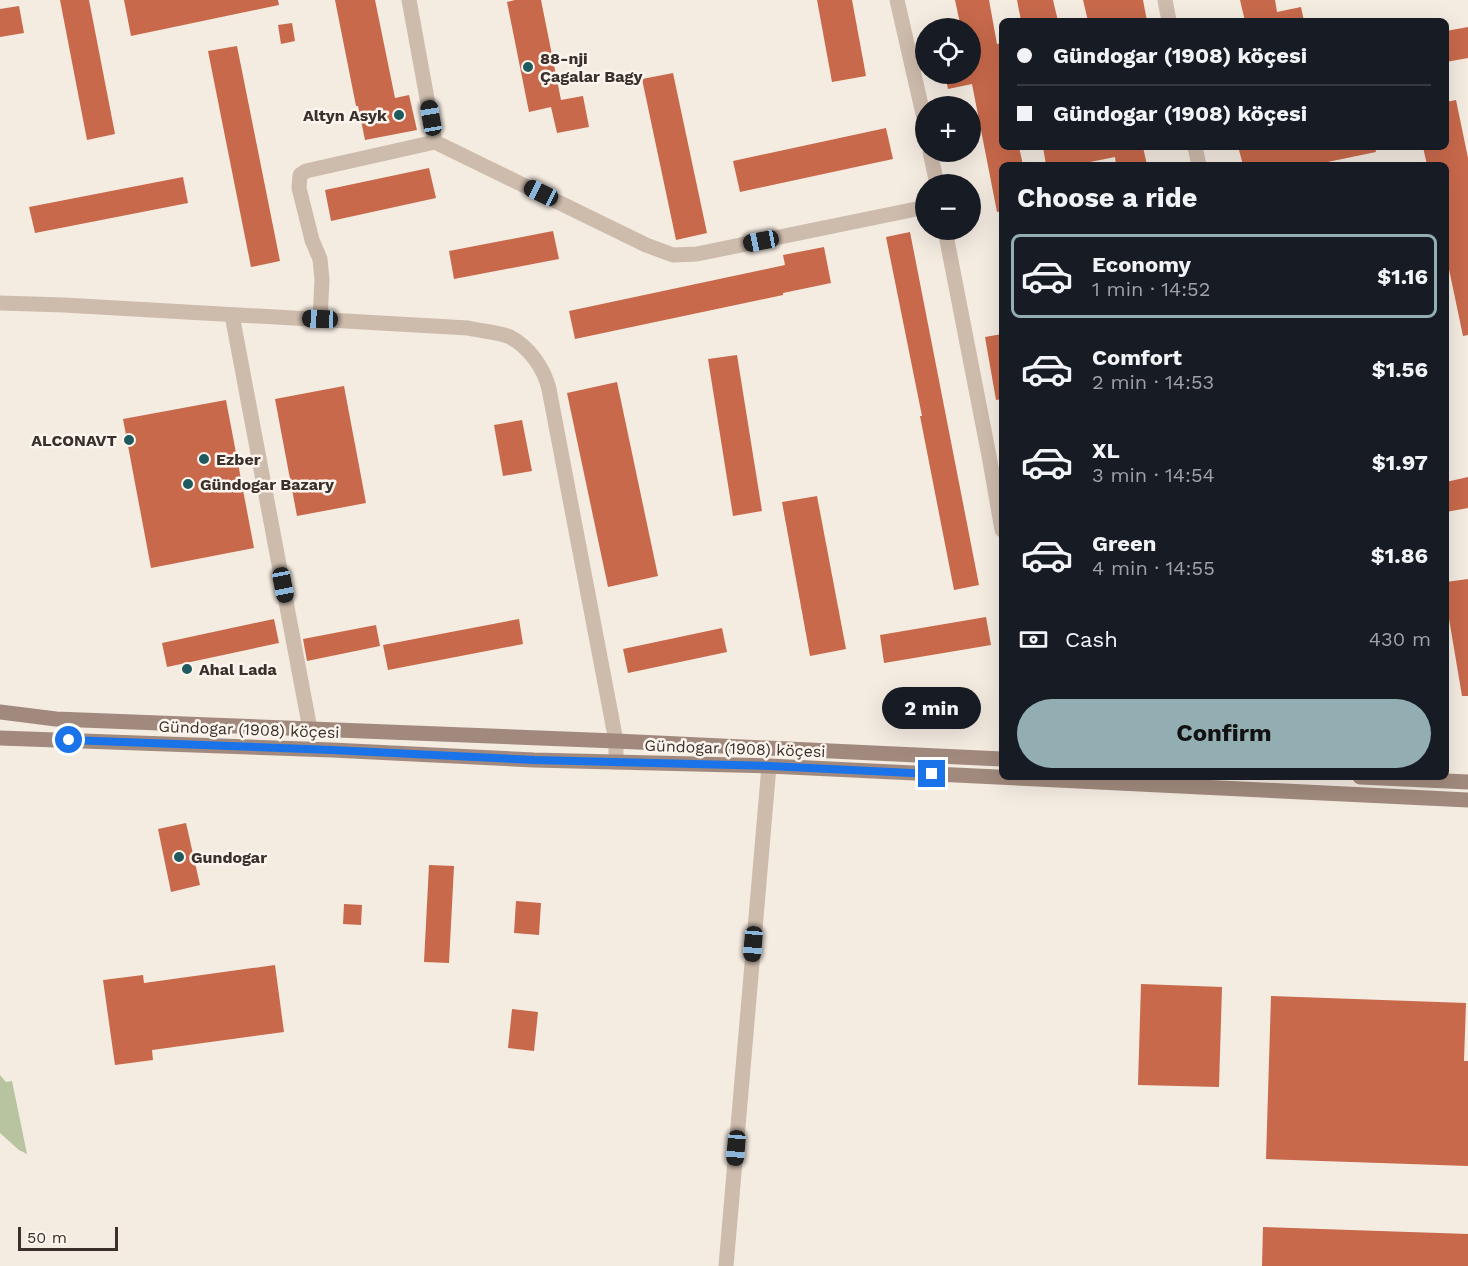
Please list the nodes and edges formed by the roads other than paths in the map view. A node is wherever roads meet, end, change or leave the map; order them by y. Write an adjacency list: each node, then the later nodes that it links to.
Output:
1 (409, 0): 6 (street)
2 (897, 0): 5 (street)
3 (1165, 0): 4 (street)
4 (1168, 18)
5 (919, 96)
6 (435, 142): 7 (street); 11 (street)
7 (915, 209)
8 (947, 240): 12 (street)
9 (0, 303): 10 (street)
10 (232, 315): 11 (street); 14 (street)
11 (320, 319): 16 (street)
12 (999, 513)
13 (0, 712): 14 (main road, Gündogar (1908) köçesi)
14 (310, 729): 16 (main road, Gündogar (1908) köçesi)
15 (0, 737): 18 (main road, Gündogar (1908) köçesi)
16 (616, 741): 17 (main road, Gündogar (1908) köçesi); 18 (street)
17 (999, 759)
18 (616, 762): 19 (main road, Gündogar (1908) köçesi)
19 (769, 766): 20 (main road, Gündogar (1908) köçesi); 25 (street)
20 (999, 776)
21 (1080, 780): 24 (main road, Gündogar (1908) köçesi)
22 (1425, 780): 23 (main road)
23 (1468, 782)
24 (1468, 800)
25 (726, 1266)

